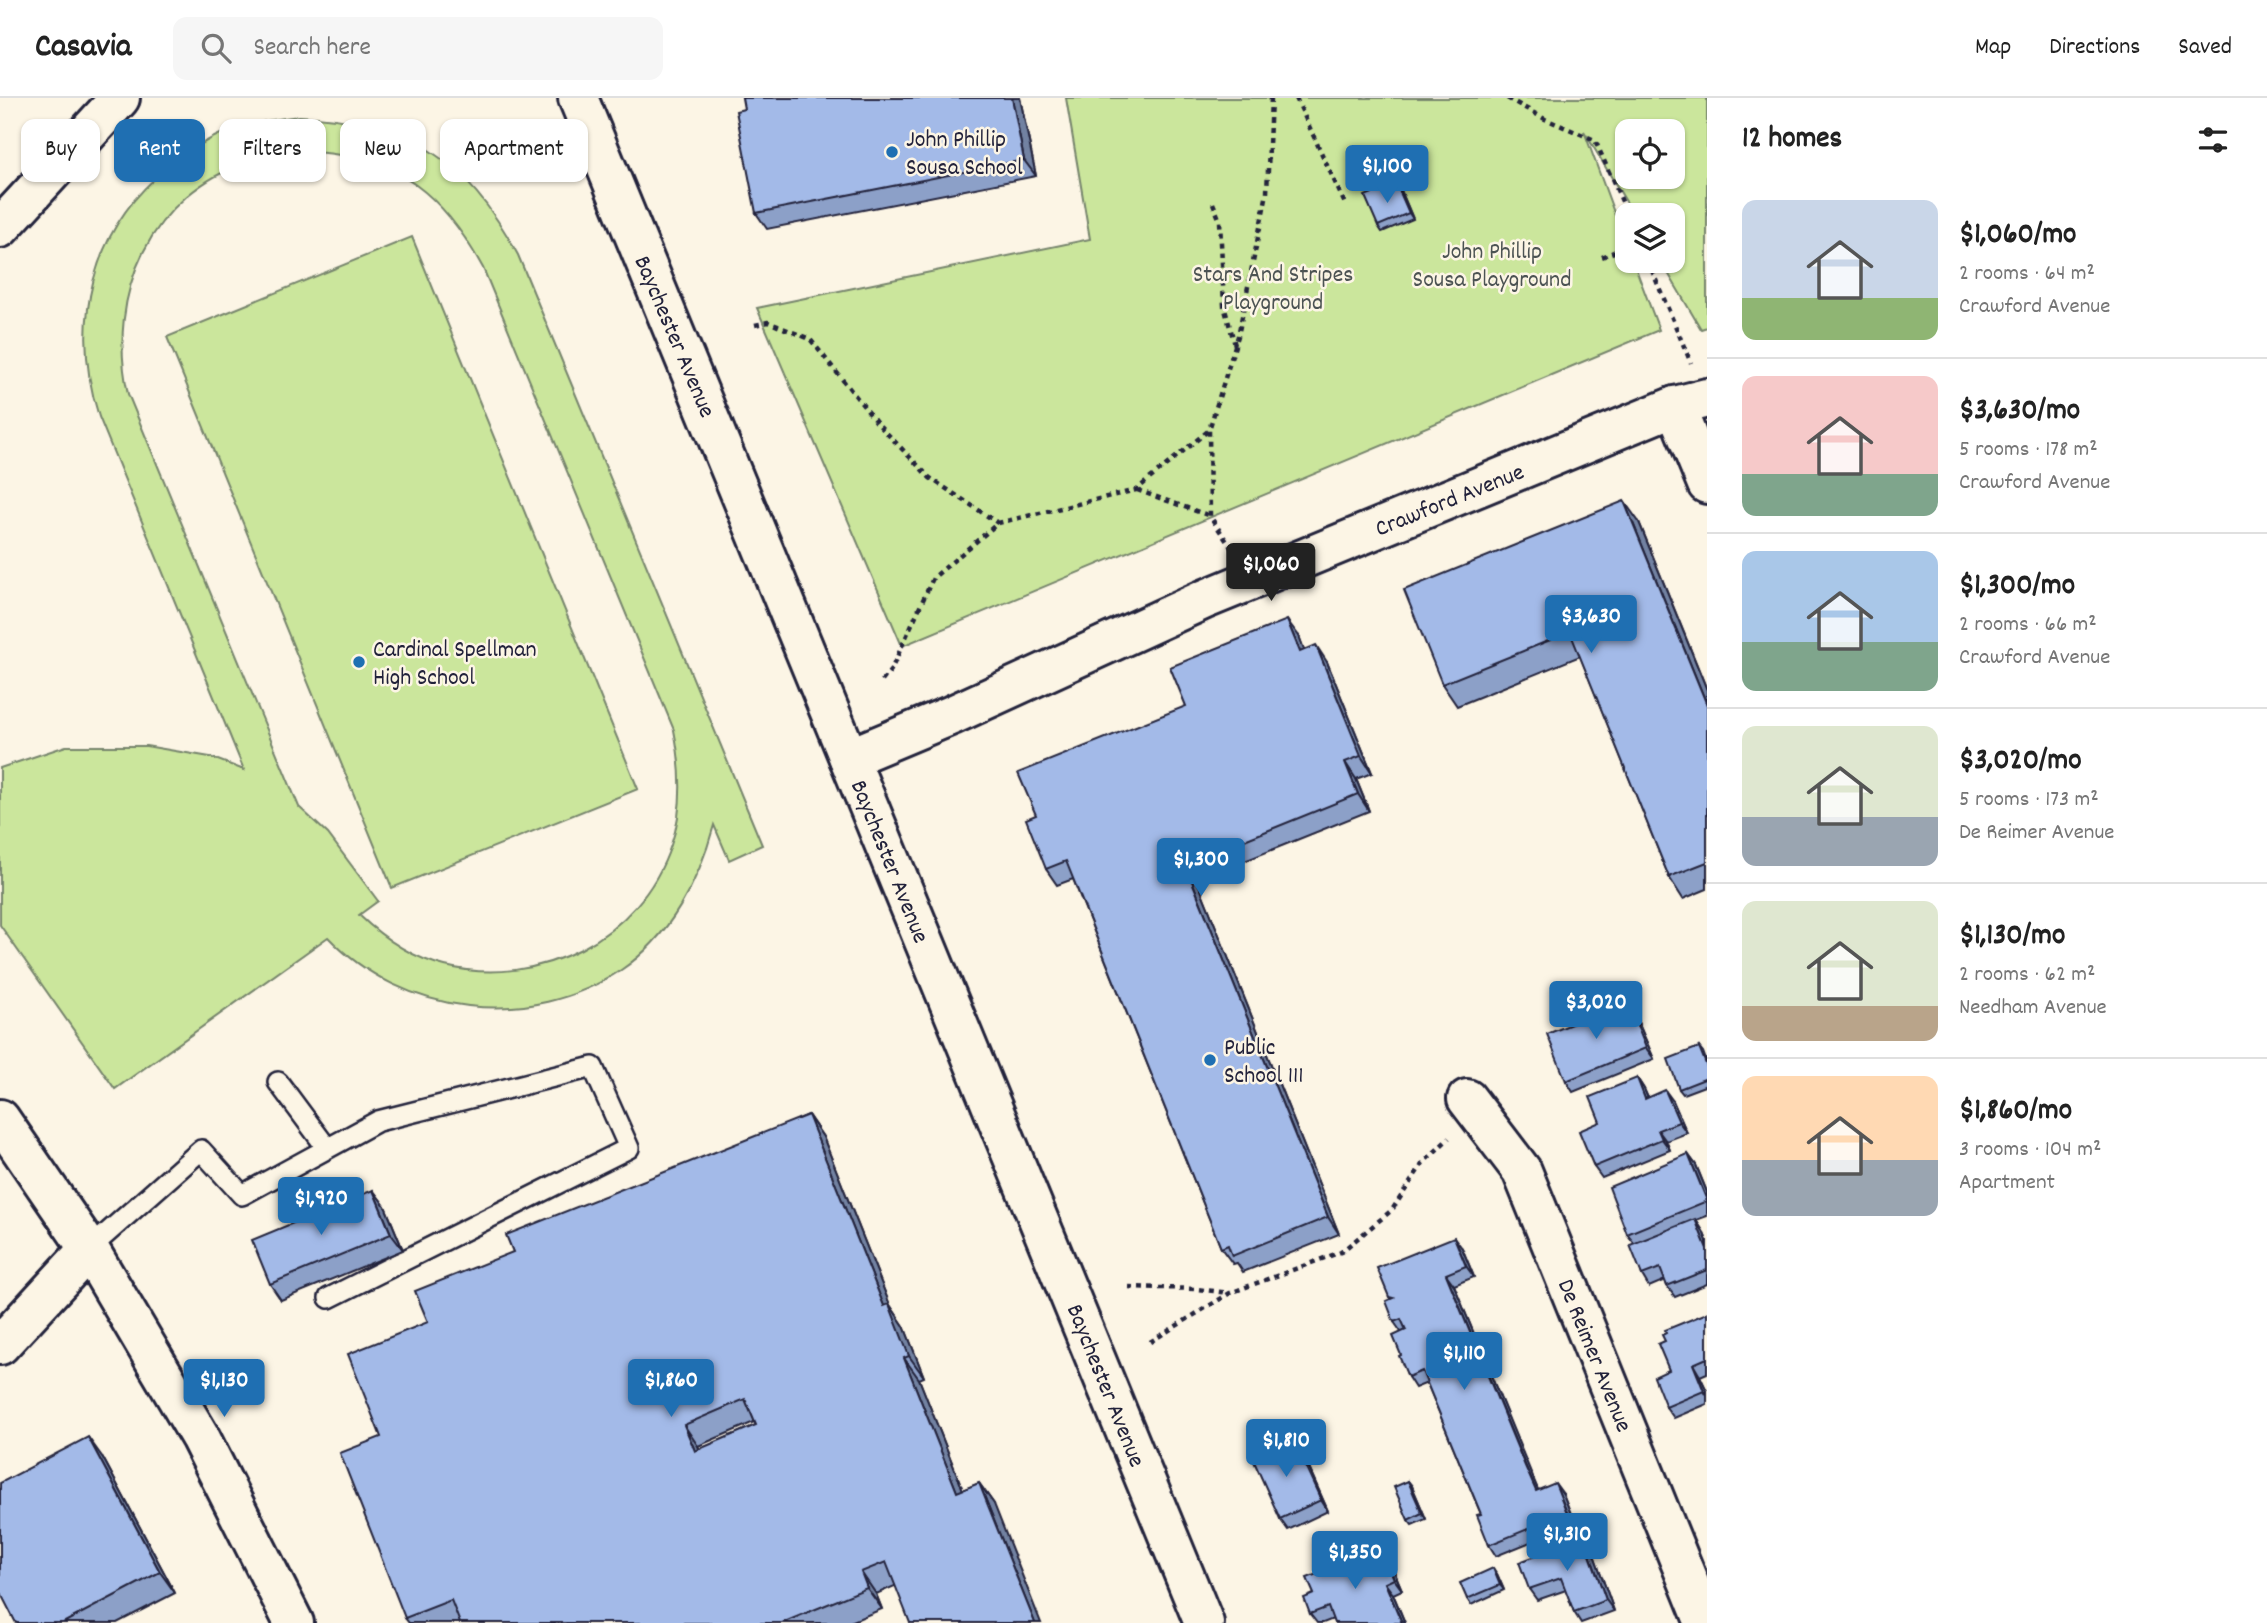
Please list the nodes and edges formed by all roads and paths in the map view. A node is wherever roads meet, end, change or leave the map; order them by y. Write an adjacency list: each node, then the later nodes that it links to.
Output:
1 (120, 98): 9 (street)
2 (579, 98): 23 (street, Baychester Avenue)
3 (1271, 98): 14 (path)
4 (1296, 98): 8 (path)
5 (1507, 98): 7 (path)
6 (1213, 202): 14 (path)
7 (1623, 203)
8 (1345, 204)
9 (0, 228)
10 (1615, 252): 11 (path)
11 (1602, 257)
12 (1652, 273): 15 (path)
13 (755, 325): 20 (path)
14 (1235, 346): 16 (path)
15 (1696, 401): 17 (street); 21 (street, Crawford Avenue)
16 (1209, 430): 18 (path); 19 (path)
17 (1707, 484)
18 (1136, 489): 19 (path); 20 (path)
19 (1210, 516): 21 (path)
20 (998, 523): 22 (path)
21 (1253, 579): 23 (street, Crawford Avenue)
22 (882, 681)
23 (849, 758): 35 (street, Baychester Avenue)
24 (278, 1082): 27 (lane)
25 (1472, 1105): 30 (path); 36 (street, De Reimer Avenue)
26 (0, 1119): 28 (street)
27 (327, 1148): 28 (lane); 31 (lane)
28 (89, 1249): 33 (street); 34 (street)
29 (1129, 1287): 30 (path)
30 (1230, 1293): 32 (path)
31 (329, 1298)
32 (1150, 1342)
33 (0, 1345)
34 (293, 1623)
35 (1205, 1623)
36 (1705, 1623)

